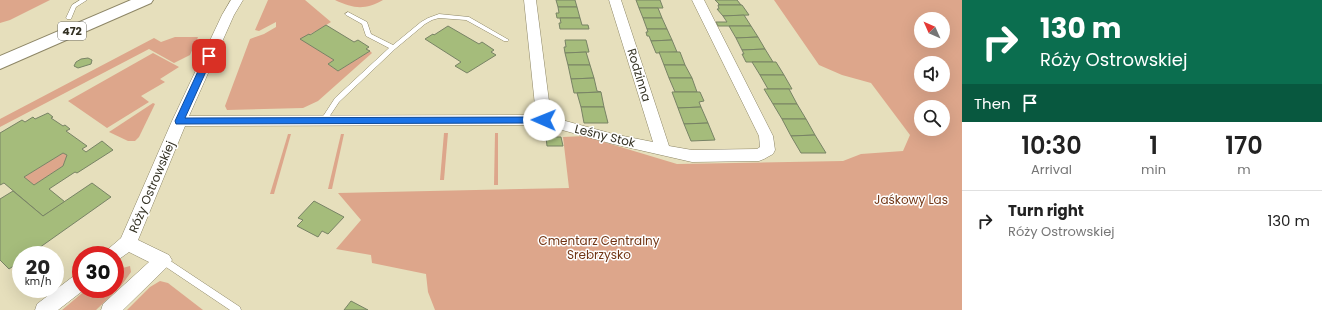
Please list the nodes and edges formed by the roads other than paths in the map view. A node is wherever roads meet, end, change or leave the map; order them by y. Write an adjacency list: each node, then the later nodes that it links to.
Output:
1 (84, 0): 9 (lane)
2 (112, 0): 9 (main road, 472)
3 (145, 0): 13 (main road, 472)
4 (237, 0): 16 (street, Róży Ostrowskiej)
5 (530, 0): 15 (street)
6 (615, 0): 17 (street, Rodzinna)
7 (698, 0): 17 (street, Leśny Stok)
8 (348, 14): 12 (lane)
9 (69, 18): 11 (main road, 472)
10 (506, 40): 12 (lane)
11 (0, 46)
12 (393, 48): 14 (lane)
13 (0, 63)
14 (323, 120): 15 (street, Leśny Stok); 16 (street, Leśny Stok)
15 (544, 120): 17 (street, Leśny Stok)
16 (179, 121): 18 (street, Róży Ostrowskiej)
17 (662, 150)
18 (128, 243): 19 (street); 20 (street)
19 (124, 246)
20 (163, 260): 23 (street); 24 (lane)
21 (72, 288): 22 (street)
22 (44, 310)
23 (110, 310)
24 (237, 310)

